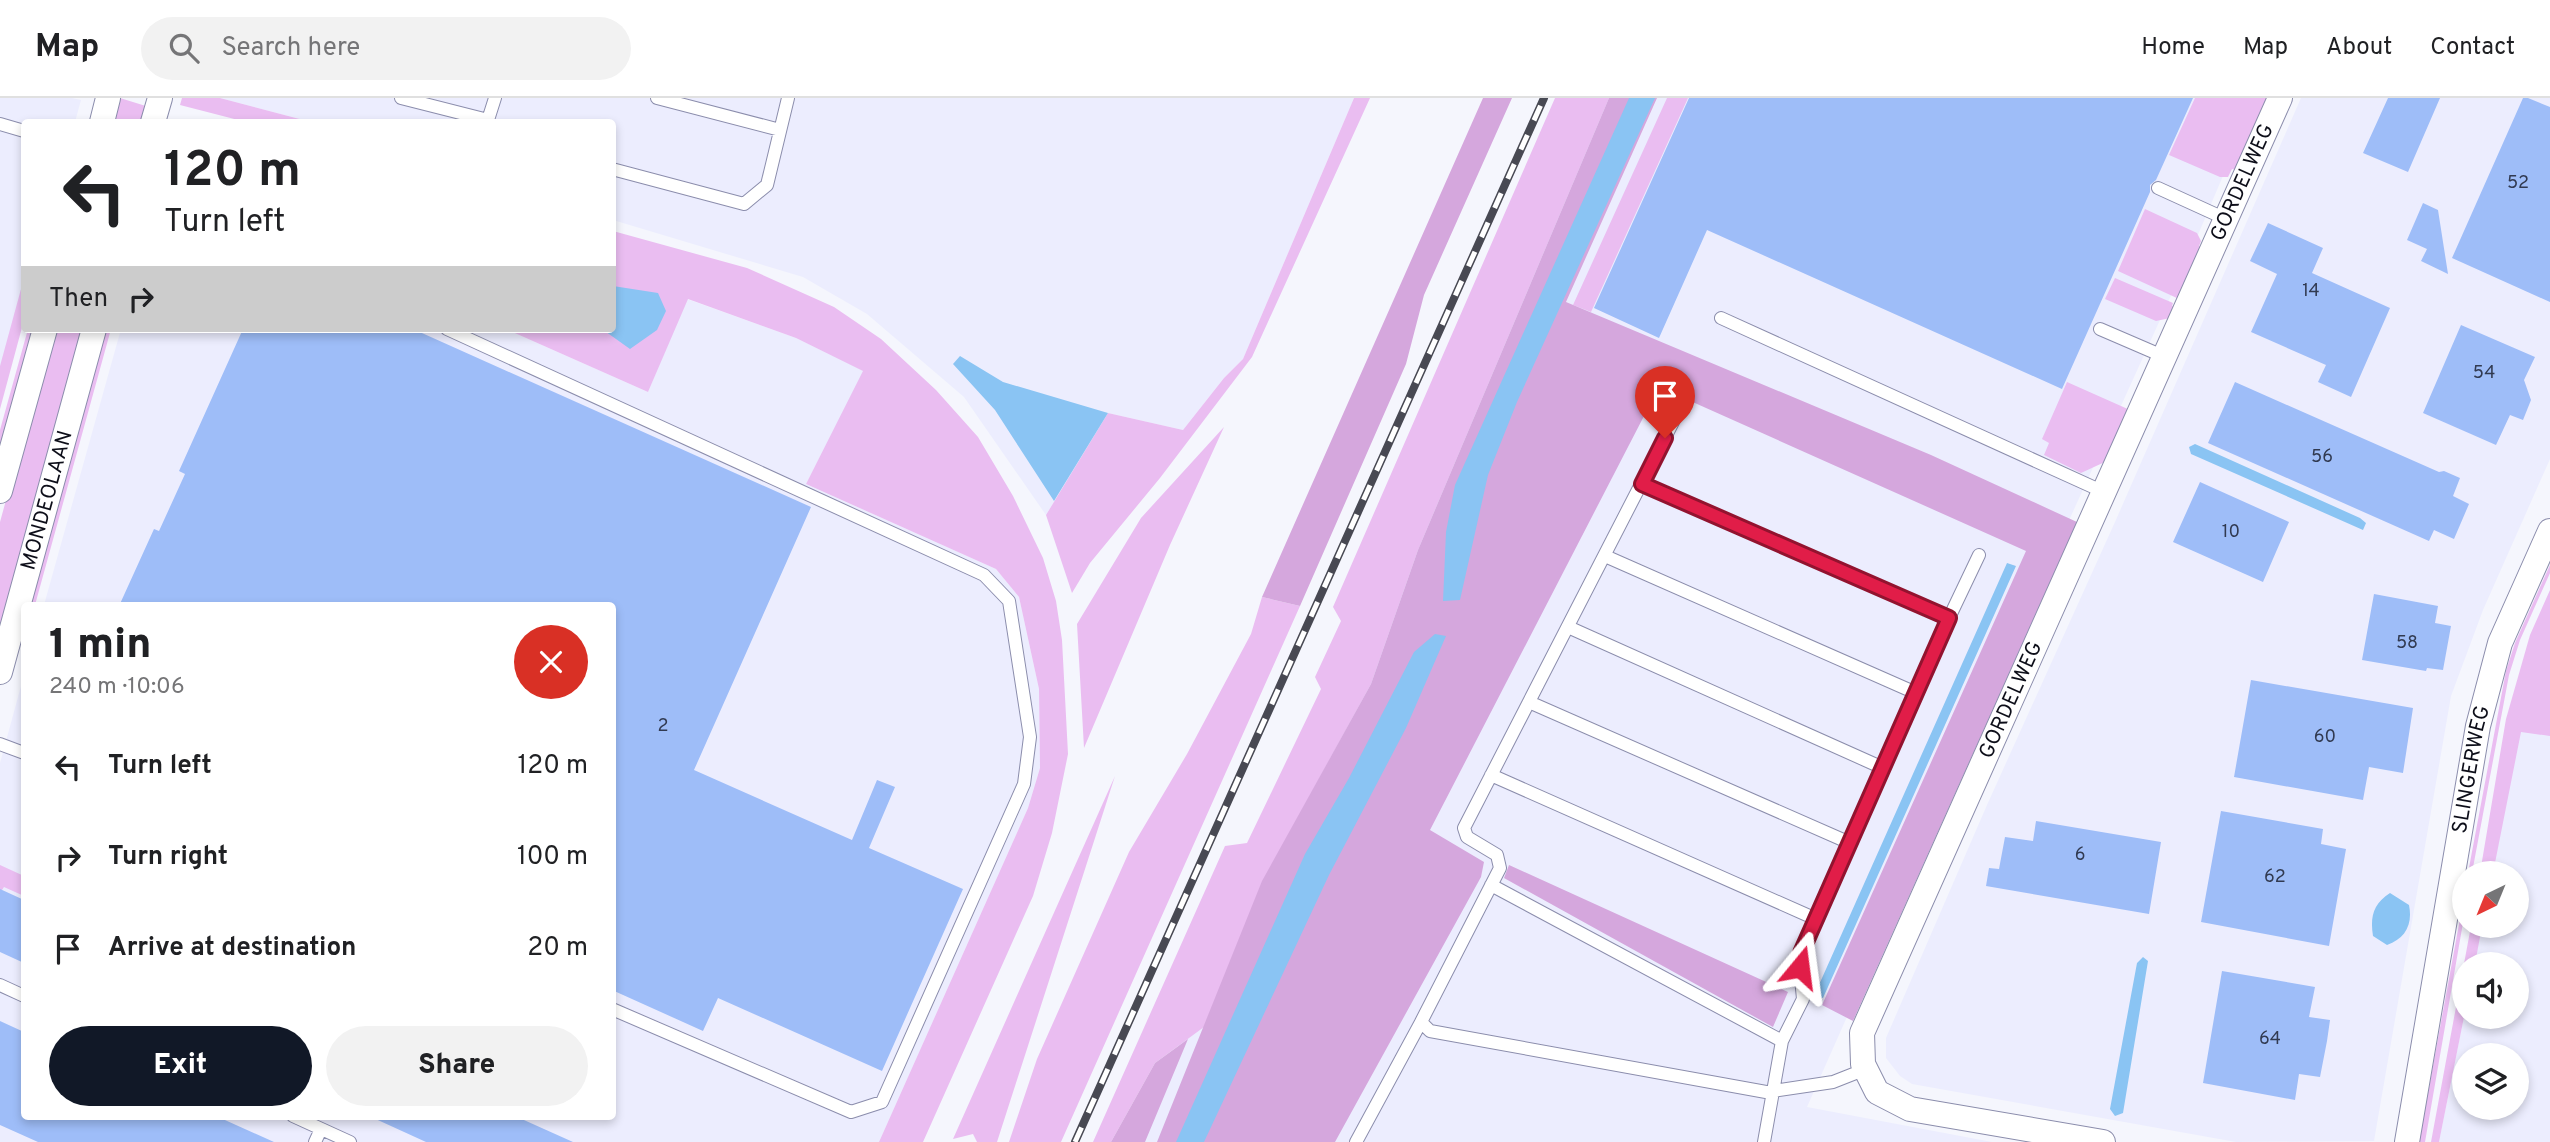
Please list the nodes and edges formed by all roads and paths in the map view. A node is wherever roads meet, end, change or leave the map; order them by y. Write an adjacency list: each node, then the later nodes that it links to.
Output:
1 (108, 98): 8 (street)
2 (160, 98): 9 (street)
3 (401, 98): 10 (lane)
4 (495, 98): 11 (lane)
5 (657, 98): 14 (lane)
6 (788, 98): 14 (lane)
7 (2280, 98): 17 (street, GORDELWEG)
8 (103, 119)
9 (154, 119)
10 (481, 119)
11 (490, 119)
12 (0, 124): 13 (lane)
13 (21, 130)
14 (780, 130): 15 (lane)
15 (616, 170)
16 (2158, 188): 17 (lane)
17 (2226, 219): 23 (street, GORDELWEG)
18 (1721, 318): 27 (lane)
19 (2100, 329): 23 (lane)
20 (44, 333): 26 (street)
21 (93, 333): 33 (street, MONDEOLAAN)
22 (456, 333): 45 (lane)
23 (2165, 357): 27 (street, GORDELWEG)
24 (1676, 416): 25 (lane)
25 (1642, 484): 30 (lane); 31 (lane)
26 (0, 491)
27 (2104, 492): 48 (street, GORDELWEG)
28 (2550, 531): 58 (street, SLINGERWEG)
29 (1979, 555): 31 (lane)
30 (1605, 556): 32 (lane); 34 (lane)
31 (1949, 618): 34 (lane)
32 (1568, 627): 35 (lane); 38 (lane)
33 (0, 672)
34 (1916, 693): 38 (lane)
35 (1529, 702): 39 (lane); 40 (lane)
36 (0, 744): 37 (lane)
37 (21, 752)
38 (1883, 768): 40 (lane)
39 (1491, 775): 41 (lane); 42 (lane)
40 (1850, 842): 42 (lane)
41 (1491, 885): 46 (lane); 47 (lane)
42 (1816, 919): 47 (lane)
43 (0, 985): 44 (lane)
44 (21, 995)
45 (616, 1011)
46 (1421, 1022): 49 (lane); 55 (lane)
47 (1782, 1041): 49 (lane)
48 (1866, 1069): 49 (lane); 52 (street, GORDELWEG)
49 (1773, 1091): 56 (lane)
50 (302, 1120): 51 (lane)
51 (321, 1129): 53 (lane); 54 (lane)
52 (2011, 1134): 57 (street, GORDELWEG)
53 (316, 1142)
54 (350, 1142)
55 (1356, 1142)
56 (1764, 1142)
57 (2104, 1142)
58 (2407, 1142)

